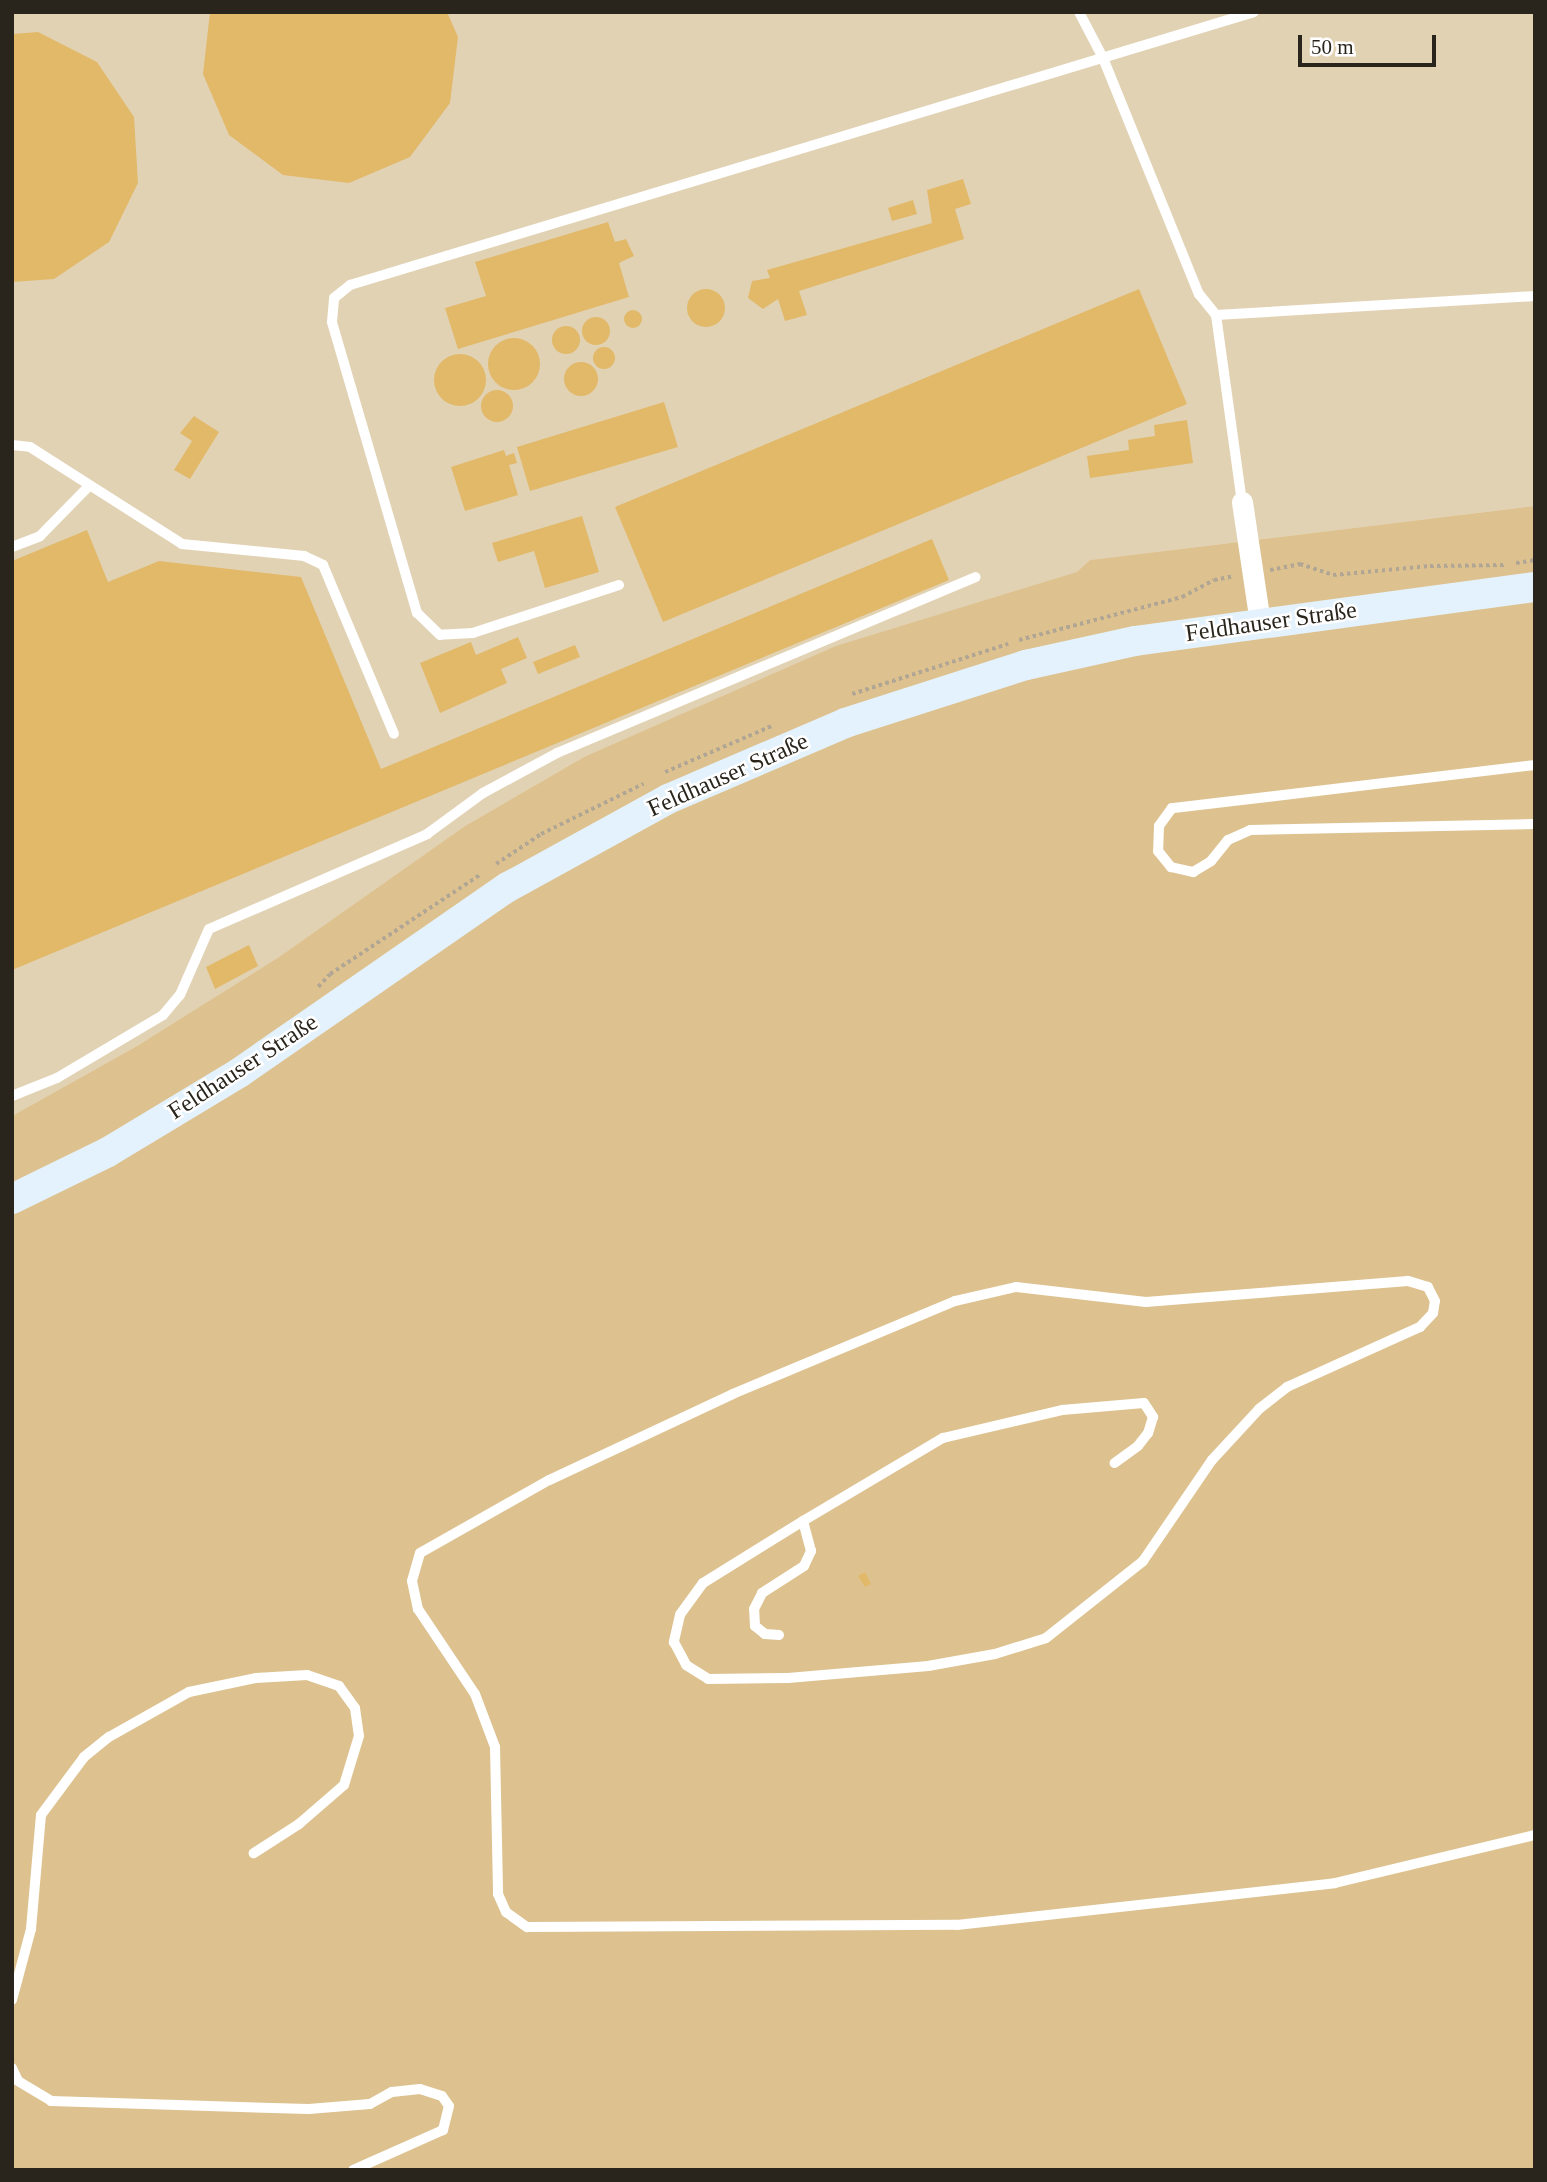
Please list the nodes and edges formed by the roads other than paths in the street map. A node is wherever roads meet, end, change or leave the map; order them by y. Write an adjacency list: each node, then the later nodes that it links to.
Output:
1 (1079, 12): 3 (lane)
2 (1254, 12): 3 (lane)
3 (1103, 58): 5 (lane); 11 (lane)
4 (1535, 296): 5 (lane)
5 (1216, 315): 8 (lane)
6 (12, 444): 7 (lane)
7 (89, 486): 9 (lane); 14 (lane)
8 (1242, 502): 13 (street)
9 (12, 547)
10 (975, 577): 17 (lane)
11 (619, 585)
12 (1535, 587): 13 (street, Feldhauser Straße)
13 (1259, 622): 18 (street, Feldhauser Straße)
14 (394, 734)
15 (1535, 765): 16 (lane)
16 (1535, 824)
17 (12, 1096)
18 (12, 1199)
19 (1115, 1463): 20 (lane)
20 (803, 1521): 21 (lane); 22 (lane)
21 (779, 1634)
22 (1535, 1835)
23 (254, 1853): 24 (lane)
24 (12, 2000)
25 (12, 2068): 26 (lane)
26 (353, 2170)

